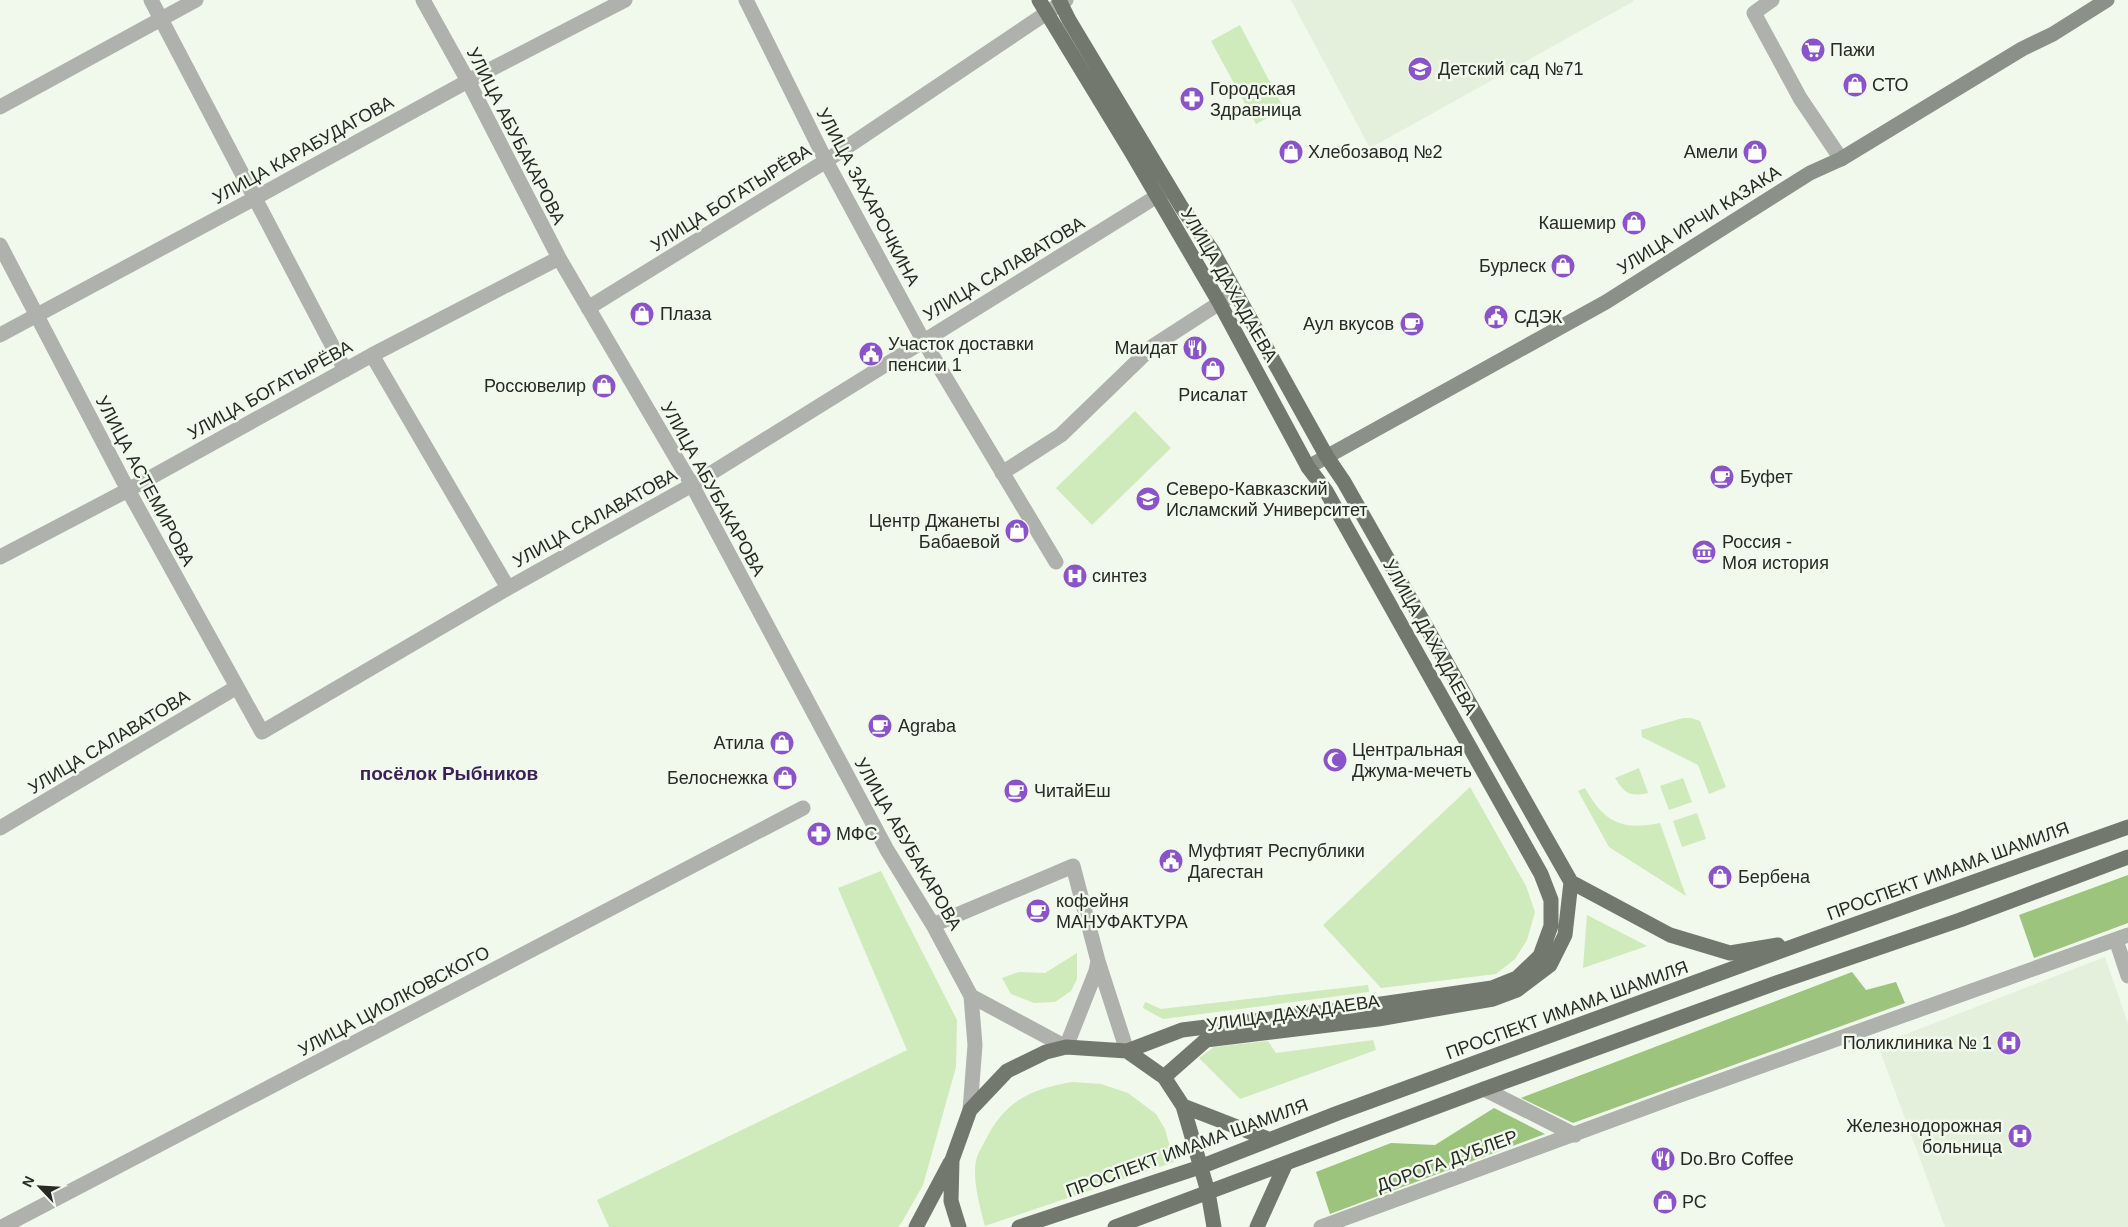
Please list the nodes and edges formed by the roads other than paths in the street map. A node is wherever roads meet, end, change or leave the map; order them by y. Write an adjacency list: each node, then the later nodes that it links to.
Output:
1 (150, 0): 10 (street)
2 (196, 0): 10 (street)
3 (423, 0): 11 (street, УЛИЦА АБУБАКАРОВА)
4 (625, 0): 11 (street, УЛИЦА КАРАБУДАГОВА)
5 (746, 0): 14 (street, УЛИЦА ЗАХАРОЧКИНА)
6 (1772, 0): 13 (street)
7 (2107, 0): 13 (main road, УЛИЦА ИРЧИ КАЗАКА)
8 (1062, 1): 9 (street, УЛИЦА БОГАТЫРЁВА); 15 (main road, УЛИЦА ДАХАДАЕВА)
9 (1042, 7): 14 (street, УЛИЦА БОГАТЫРЁВА); 16 (main road, УЛИЦА ДАХАДАЕВА)
10 (160, 19): 12 (street); 17 (street)
11 (468, 81): 17 (street, УЛИЦА КАРАБУДАГОВА); 19 (street, УЛИЦА АБУБАКАРОВА)
12 (0, 107)
13 (1841, 159): 28 (main road, УЛИЦА ИРЧИ КАЗАКА)
14 (826, 161): 22 (street, УЛИЦА БОГАТЫРЁВА); 25 (street, УЛИЦА ЗАХАРОЧКИНА)
15 (1170, 187): 16 (street, УЛИЦА САЛАВАТОВА); 20 (main road, УЛИЦА ДАХАДАЕВА)
16 (1157, 197): 21 (main road, УЛИЦА ДАХАДАЕВА); 25 (street, УЛИЦА САЛАВАТОВА)
17 (255, 198): 23 (street, УЛИЦА КАРАБУДАГОВА); 27 (street)
18 (0, 245): 23 (street, УЛИЦА АСТЕМИРОВА)
19 (559, 258): 22 (street, УЛИЦА АБУБАКАРОВА); 26 (street, УЛИЦА БОГАТЫРЁВА)
20 (1235, 293): 21 (street); 28 (main road, УЛИЦА ДАХАДАЕВА)
21 (1219, 302): 29 (main road, УЛИЦА ДАХАДАЕВА); 30 (street)
22 (588, 308): 31 (street, УЛИЦА АБУБАКАРОВА)
23 (36, 316): 24 (street, УЛИЦА КАРАБУДАГОВА); 32 (street, УЛИЦА АСТЕМИРОВА)
24 (0, 335)
25 (923, 340): 30 (street, УЛИЦА ЗАХАРОЧКИНА); 31 (street, УЛИЦА САЛАВАТОВА)
26 (372, 355): 27 (street, УЛИЦА БОГАТЫРЁВА); 35 (street)
27 (345, 370): 32 (street, УЛИЦА БОГАТЫРЁВА)
28 (1326, 457): 29 (main road, УЛИЦА ИРЧИ КАЗАКА); 42 (main road, УЛИЦА ДАХАДАЕВА)
29 (1308, 468): 50 (main road, УЛИЦА ДАХАДАЕВА)
30 (1002, 473): 34 (street, УЛИЦА ЗАХАРОЧКИНА)
31 (692, 485): 35 (street, УЛИЦА САЛАВАТОВА); 43 (street, УЛИЦА АБУБАКАРОВА)
32 (128, 490): 33 (street, УЛИЦА БОГАТЫРЁВА); 36 (street, УЛИЦА АСТЕМИРОВА)
33 (0, 557)
34 (1056, 562)
35 (508, 588): 37 (street, УЛИЦА САЛАВАТОВА)
36 (237, 688): 37 (street, УЛИЦА АСТЕМИРОВА); 40 (street, УЛИЦА САЛАВАТОВА)
37 (262, 732)
38 (803, 808): 61 (street, УЛИЦА ЦИОЛКОВСКОГО)
39 (2128, 827): 45 (main road, ПРОСПЕКТ ИМАМА ШАМИЛЯ)
40 (0, 828)
41 (2128, 857): 52 (main road)
42 (1571, 882): 45 (main road); 51 (main road, УЛИЦА ДАХАДАЕВА)
43 (933, 925): 46 (street); 48 (street, УЛИЦА АБУБАКАРОВА)
44 (2122, 938): 47 (street); 55 (street, ДОРОГА ДУБЛЕР)
45 (1811, 940): 56 (main road, ПРОСПЕКТ ИМАМА ШАМИЛЯ)
46 (1098, 961): 49 (street); 50 (street)
47 (2128, 976)
48 (971, 996): 49 (street, УЛИЦА АБУБАКАРОВА); 54 (street, УЛИЦА АБУБАКАРОВА)
49 (1066, 1047): 50 (main road, УЛИЦА АБУБАКАРОВА); 54 (main road, УЛИЦА АБУБАКАРОВА)
50 (1127, 1051): 51 (main road)
51 (1164, 1077): 53 (main road)
52 (1484, 1089): 55 (street); 58 (main road)
53 (1184, 1106): 56 (main road); 59 (main road)
54 (970, 1110): 57 (main road, УЛИЦА АБУБАКАРОВА)
55 (1580, 1133): 68 (street, ДОРОГА ДУБЛЕР)
56 (1268, 1139): 59 (main road, ПРОСПЕКТ ИМАМА ШАМИЛЯ)
57 (952, 1160): 62 (main road); 63 (main road, УЛИЦА АБУБАКАРОВА)
58 (1286, 1163): 60 (main road); 67 (main road)
59 (1200, 1166): 60 (main road); 64 (main road, ПРОСПЕКТ ИМАМА ШАМИЛЯ)
60 (1208, 1192): 65 (main road); 66 (main road)
61 (2, 1227)
62 (916, 1227)
63 (959, 1227)
64 (1019, 1227)
65 (1115, 1227)
66 (1214, 1227)
67 (1256, 1227)
68 (1321, 1227)

